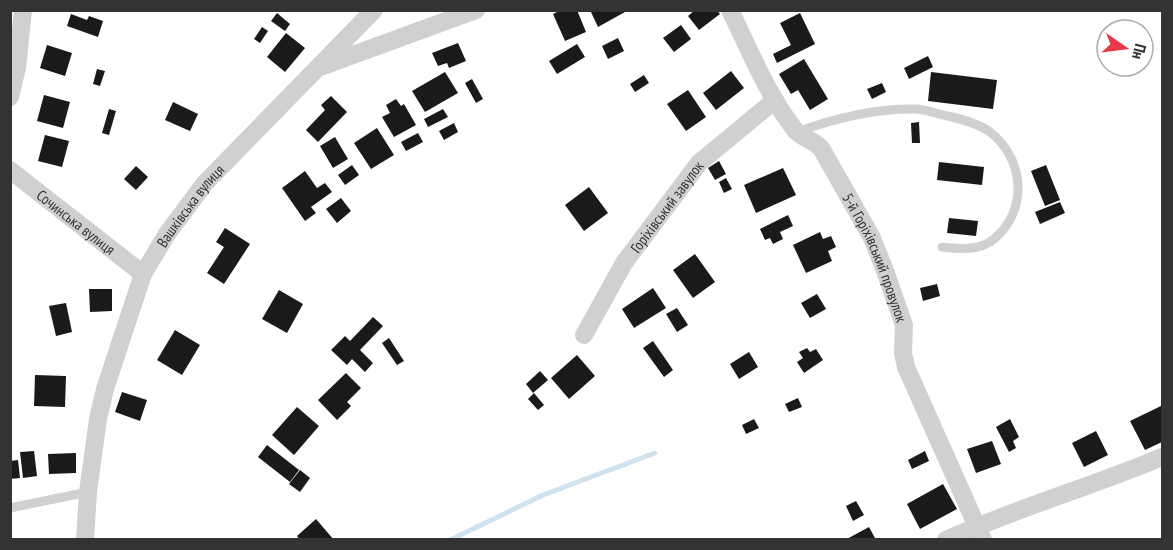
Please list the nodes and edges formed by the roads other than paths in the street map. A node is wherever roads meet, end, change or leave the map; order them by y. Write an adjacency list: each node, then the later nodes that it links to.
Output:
1 (23, 10): 6 (street)
2 (374, 10): 5 (street)
3 (476, 10): 5 (street, Вашківська вулиця)
4 (730, 10): 7 (street, 5-й Горіхівський провулок)
5 (320, 67): 11 (street, Вашківська вулиця)
6 (10, 97)
7 (775, 100): 8 (street, 5-й Горіхівський провулок); 12 (street, Горіхівський завулок)
8 (797, 132): 10 (lane); 16 (street, 5-й Горіхівський провулок)
9 (10, 170): 11 (street, Сочинська вулиця)
10 (942, 247)
11 (143, 274): 14 (street, Вашківська вулиця)
12 (584, 334)
13 (1162, 457): 16 (street)
14 (88, 492): 15 (lane); 17 (street, Вашківська вулиця)
15 (10, 508)
16 (980, 533): 18 (street)
17 (85, 540)
18 (946, 540)

